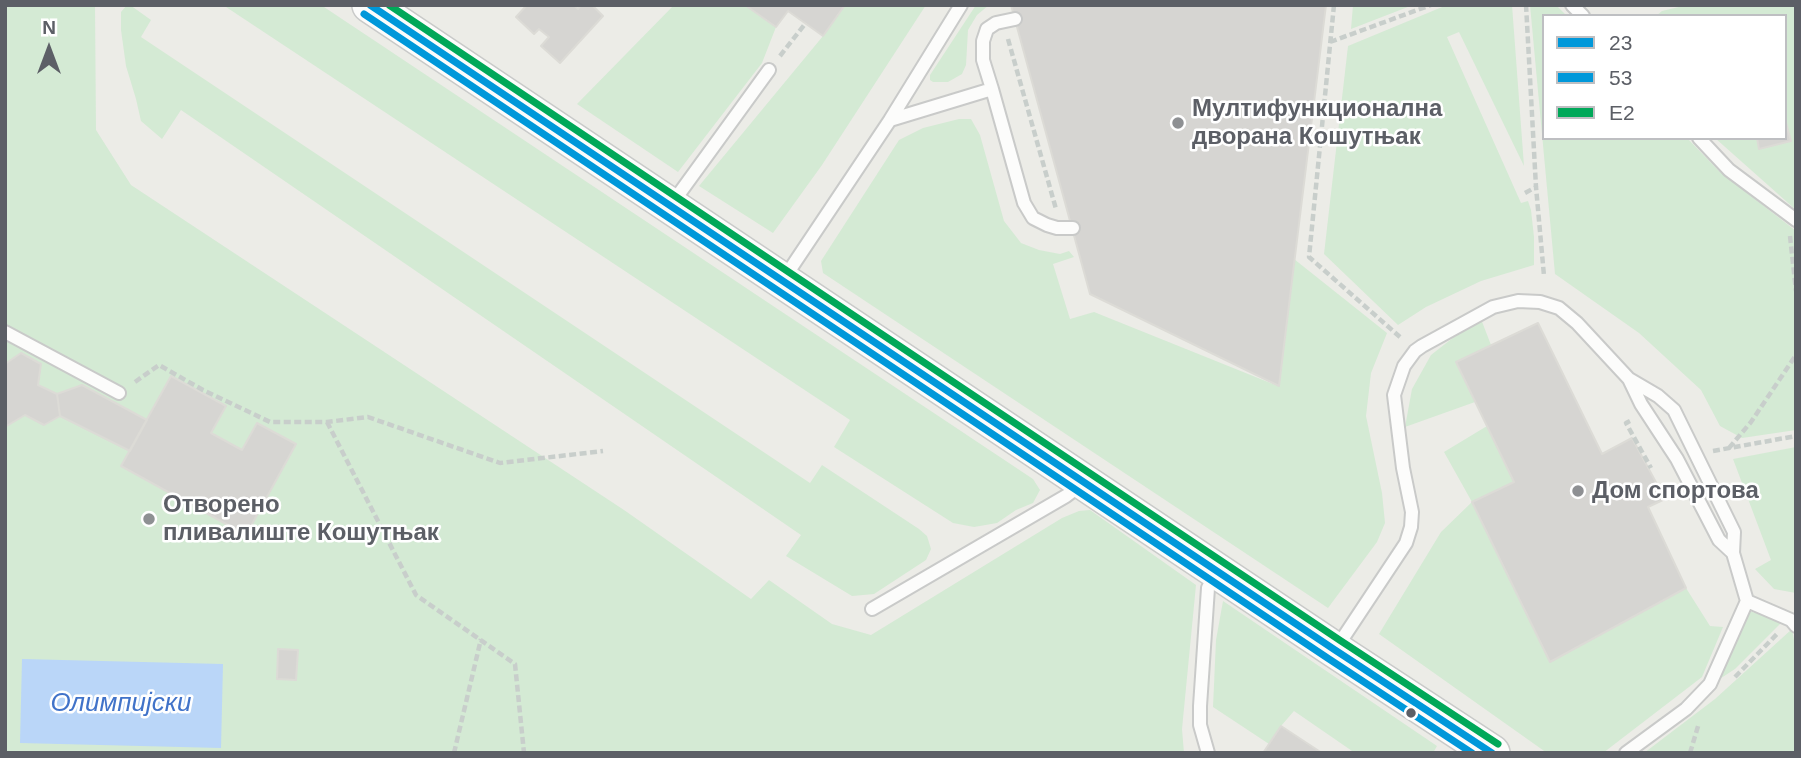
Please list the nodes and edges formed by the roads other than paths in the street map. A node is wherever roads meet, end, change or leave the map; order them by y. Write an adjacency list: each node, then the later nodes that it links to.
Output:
1 (370, 5): 8 (main road)
2 (961, 5): 6 (lane)
3 (1009, 20): 5 (lane)
4 (769, 70): 8 (lane)
5 (992, 89): 6 (lane); 10 (lane)
6 (890, 120): 11 (lane)
7 (1701, 140): 9 (lane)
8 (671, 205): 11 (main road)
9 (1792, 217)
10 (1067, 228)
11 (783, 280): 15 (main road)
12 (5, 332): 14 (lane)
13 (1629, 379): 16 (lane); 16 (lane); 21 (lane)
14 (119, 393)
15 (1085, 482): 17 (main road); 19 (lane)
16 (1733, 553): 18 (lane)
17 (1217, 571): 21 (main road); 22 (lane)
18 (1747, 601): 20 (lane); 24 (lane)
19 (872, 609)
20 (1794, 623)
21 (1335, 650): 23 (main road)
22 (1208, 753)
23 (1492, 753)
24 (1626, 753)

